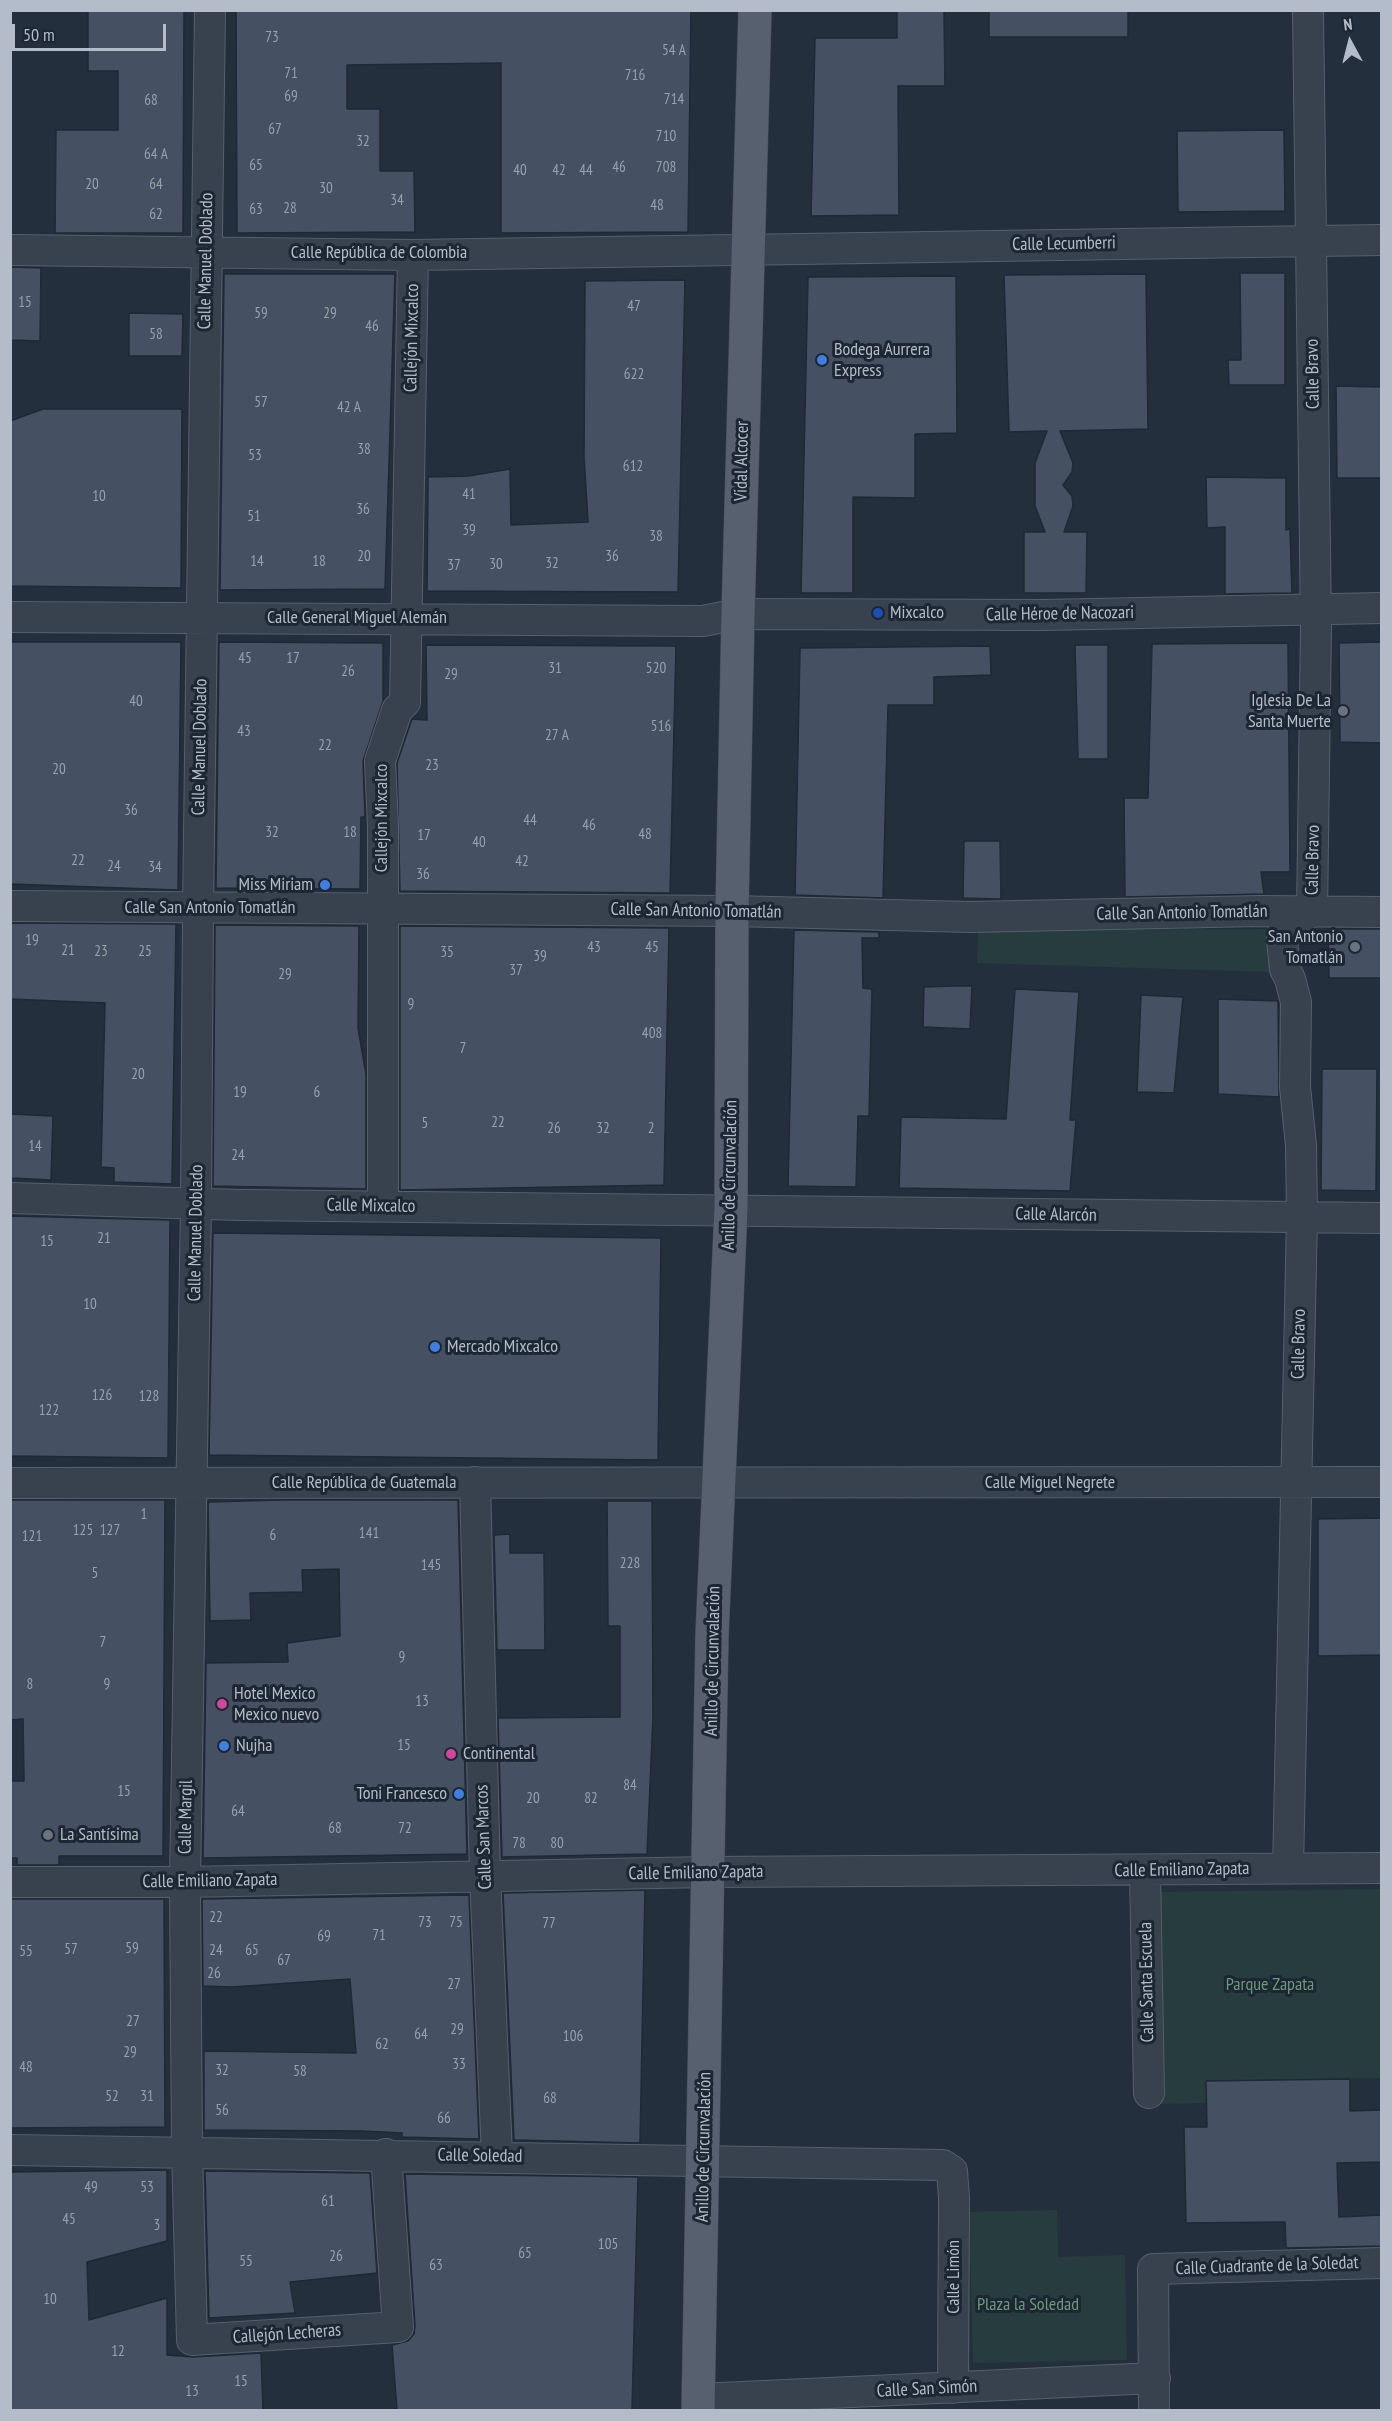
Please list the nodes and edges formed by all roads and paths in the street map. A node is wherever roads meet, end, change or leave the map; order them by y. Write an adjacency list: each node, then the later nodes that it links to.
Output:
1 (210, 10): 8 (street, Calle Manuel Doblado)
2 (755, 10): 6 (main road, Vidal Alcocer)
3 (1308, 10): 5 (street, Calle Bravo)
4 (1382, 240): 5 (street, Calle Lecumberri)
5 (1312, 241): 6 (street, Calle Lecumberri); 13 (street, Calle Bravo)
6 (747, 248): 9 (street, Calle República de Colombia); 15 (main road, Vidal Alcocer)
7 (10, 250): 8 (street, Calle República de Colombia)
8 (206, 251): 9 (street, Calle República de Colombia); 12 (street, Calle Manuel Doblado)
9 (413, 255): 14 (street, Callejón Mixcalco)
10 (1382, 608): 13 (street, Calle Héroe de Nacozari)
11 (10, 617): 12 (street, Calle General Miguel Alemán)
12 (203, 617): 14 (street, Calle General Miguel Alemán); 18 (street, Calle Manuel Doblado)
13 (1316, 617): 15 (street, Calle Héroe de Nacozari); 16 (street, Calle Héroe de Nacozari); 21 (street, Calle Bravo)
14 (405, 618): 15 (street, Calle General Miguel Alemán); 19 (street, Callejón Mixcalco)
15 (738, 623): 20 (main road, Vidal Alcocer)
16 (1382, 626)
17 (10, 906): 18 (street, Calle San Antonio Tomatlán)
18 (198, 909): 19 (street, Calle San Antonio Tomatlán); 24 (street, Calle Manuel Doblado)
19 (381, 909): 20 (street, Calle San Antonio Tomatlán); 25 (street, Callejón Mixcalco)
20 (732, 911): 21 (street, Calle San Antonio Tomatlán); 26 (main road, Anillo de Circunvalación)
21 (1312, 912): 22 (street, Calle San Antonio Tomatlán); 27 (street, Calle Bravo)
22 (1382, 912)
23 (10, 1198): 24 (street, Calle Mixcalco)
24 (196, 1204): 25 (street, Calle Mixcalco); 34 (street, Calle Manuel Doblado)
25 (383, 1206): 26 (street, Calle Mixcalco)
26 (731, 1208): 27 (street, Calle Alarcón); 33 (main road, Anillo de Circunvalación)
27 (1302, 1217): 28 (street, Calle Alarcón); 30 (street, Calle Bravo)
28 (1382, 1218)
29 (475, 1482): 33 (street, Calle República de Guatemala); 34 (street, Calle República de Guatemala); 39 (street, Calle San Marcos)
30 (1297, 1482): 31 (street, Calle Miguel Negrete); 33 (street, Calle Miguel Negrete); 36 (street, Calle Bravo)
31 (1382, 1482)
32 (10, 1483): 34 (street, Calle República de Guatemala)
33 (718, 1483): 38 (main road, Anillo de Circunvalación)
34 (192, 1484): 41 (street, Calle Margil)
35 (1382, 1868): 36 (street, Calle Emiliano Zapata)
36 (1288, 1869): 37 (street, Calle Emiliano Zapata)
37 (1145, 1871): 38 (street, Calle Emiliano Zapata); 42 (street, Calle Santa Escuela)
38 (709, 1872): 39 (street, Calle Emiliano Zapata); 47 (main road, Anillo de Circunvalación)
39 (485, 1875): 41 (street, Calle Emiliano Zapata); 46 (street, Calle San Marcos)
40 (10, 1882): 41 (street, Calle Emiliano Zapata)
41 (185, 1882): 44 (street, Calle Margil)
42 (1149, 2093)
43 (10, 2150): 44 (street, Calle Soledad)
44 (187, 2151): 45 (street, Calle Soledad); 45 (street, Callejón Lecheras)
45 (386, 2154): 46 (street, Calle Soledad)
46 (497, 2156): 47 (street, Calle Soledad)
47 (703, 2160): 48 (street, Calle Soledad); 52 (main road, Anillo de Circunvalación)
48 (949, 2167): 51 (street, Calle Limón)
49 (1382, 2263): 50 (street, Calle Cuadrante de la Soledat)
50 (1155, 2378): 51 (street, Calle San Simón); 53 (street)
51 (935, 2396): 52 (street, Calle San Simón)
52 (698, 2405)
53 (1154, 2410)

